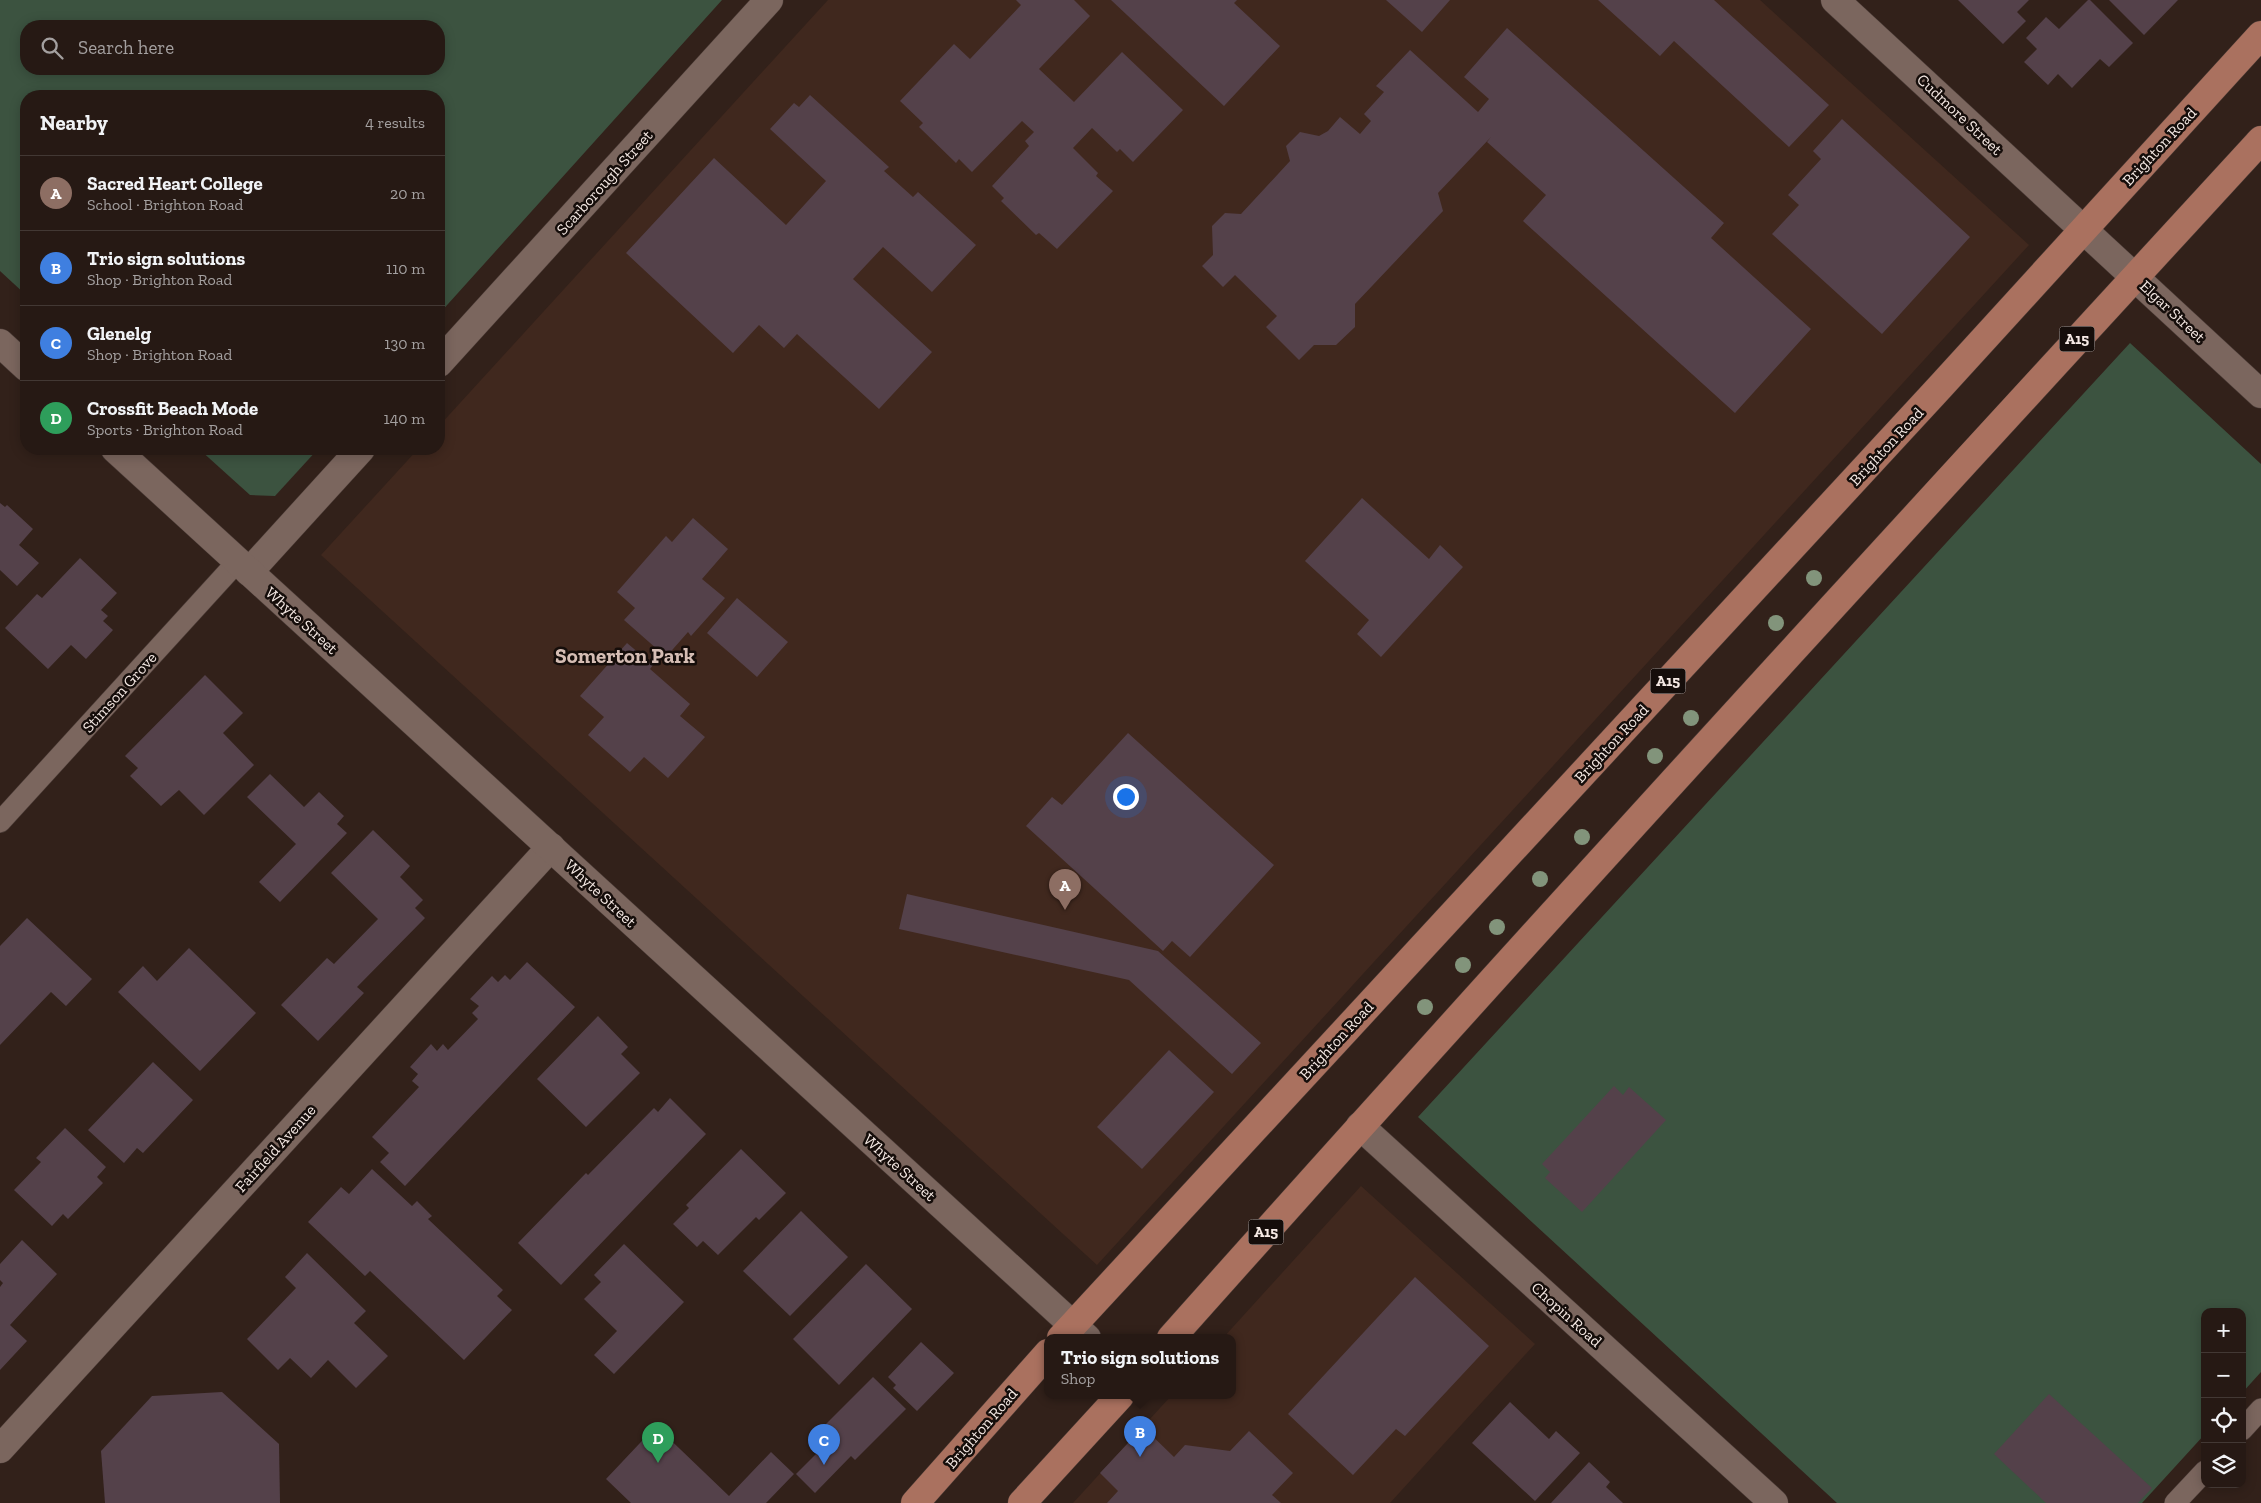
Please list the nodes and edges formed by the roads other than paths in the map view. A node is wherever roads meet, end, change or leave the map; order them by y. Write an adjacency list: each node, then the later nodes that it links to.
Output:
1 (769, 0): 8 (street, Scarborough Street)
2 (1835, 0): 5 (street, Cudmore Street)
3 (2261, 35): 5 (main road, Brighton Road / A15)
4 (2261, 140): 6 (main road, A15)
5 (2084, 228): 6 (street, Elgar Street); 17 (main road, Brighton Road / A15)
6 (2136, 276): 10 (street, Elgar Street); 16 (main road, A15)
7 (0, 343): 9 (street)
8 (445, 356)
9 (20, 361)
10 (2261, 394)
11 (122, 455): 13 (street, Whyte Street)
12 (355, 455): 13 (street)
13 (244, 567): 14 (lane, Stimson Grove); 15 (street, Whyte Street)
14 (0, 822)
15 (551, 847): 17 (street, Whyte Street); 23 (street, Fairfield Avenue)
16 (1360, 1126): 18 (main road, A15); 27 (street, Chopin Road)
17 (1074, 1334)
18 (1175, 1334)
19 (1044, 1358): 25 (main road, Brighton Road)
20 (1117, 1399): 26 (main road)
21 (2261, 1409): 22 (lane)
22 (2246, 1426)
23 (0, 1449)
24 (2201, 1475): 28 (lane)
25 (915, 1503)
26 (1022, 1503)
27 (1774, 1503)
28 (2175, 1503)

